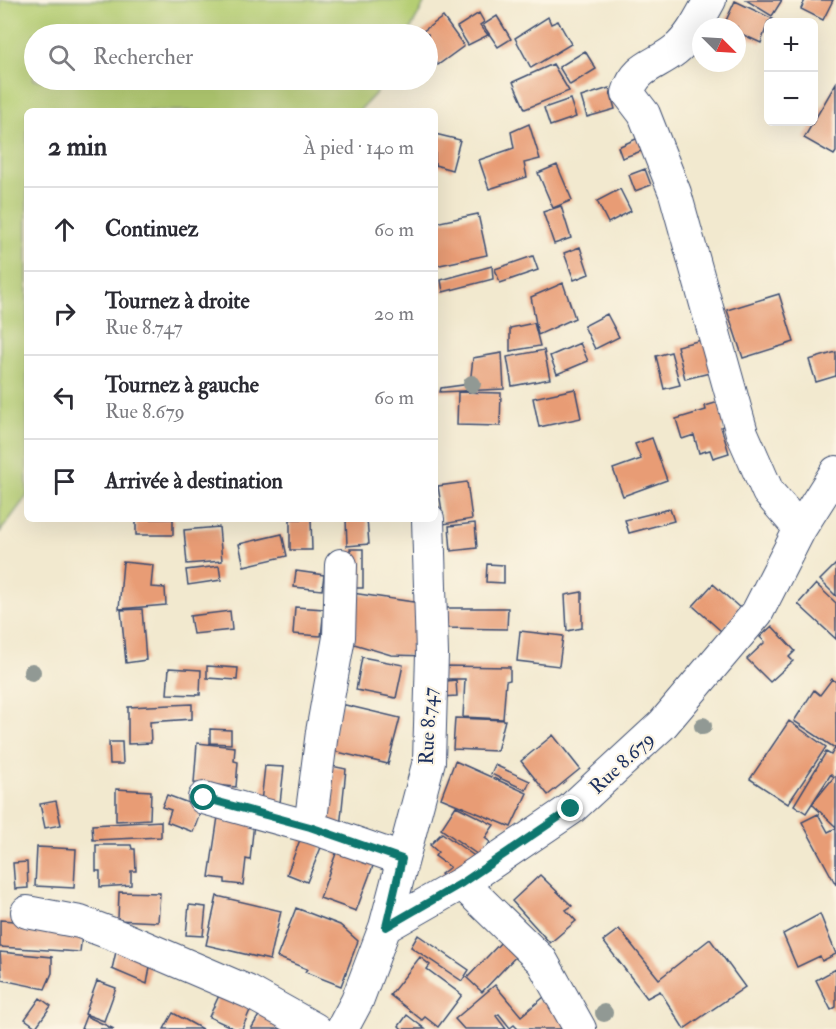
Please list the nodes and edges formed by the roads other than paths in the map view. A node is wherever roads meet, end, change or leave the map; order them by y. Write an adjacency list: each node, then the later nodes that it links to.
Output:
1 (710, 0): 4 (street)
2 (836, 472): 4 (street, Rue 8.679)
3 (428, 522): 8 (street, Rue 8.747)
4 (800, 529): 9 (street, Rue 8.679)
5 (340, 565): 7 (street)
6 (204, 798): 7 (street)
7 (310, 827): 8 (street)
8 (402, 859): 11 (street, Rue 8.747)
9 (462, 883): 11 (street, Rue 8.679); 14 (street)
10 (27, 912): 12 (street)
11 (386, 927): 13 (street)
12 (315, 1029)
13 (342, 1029)
14 (580, 1029)

